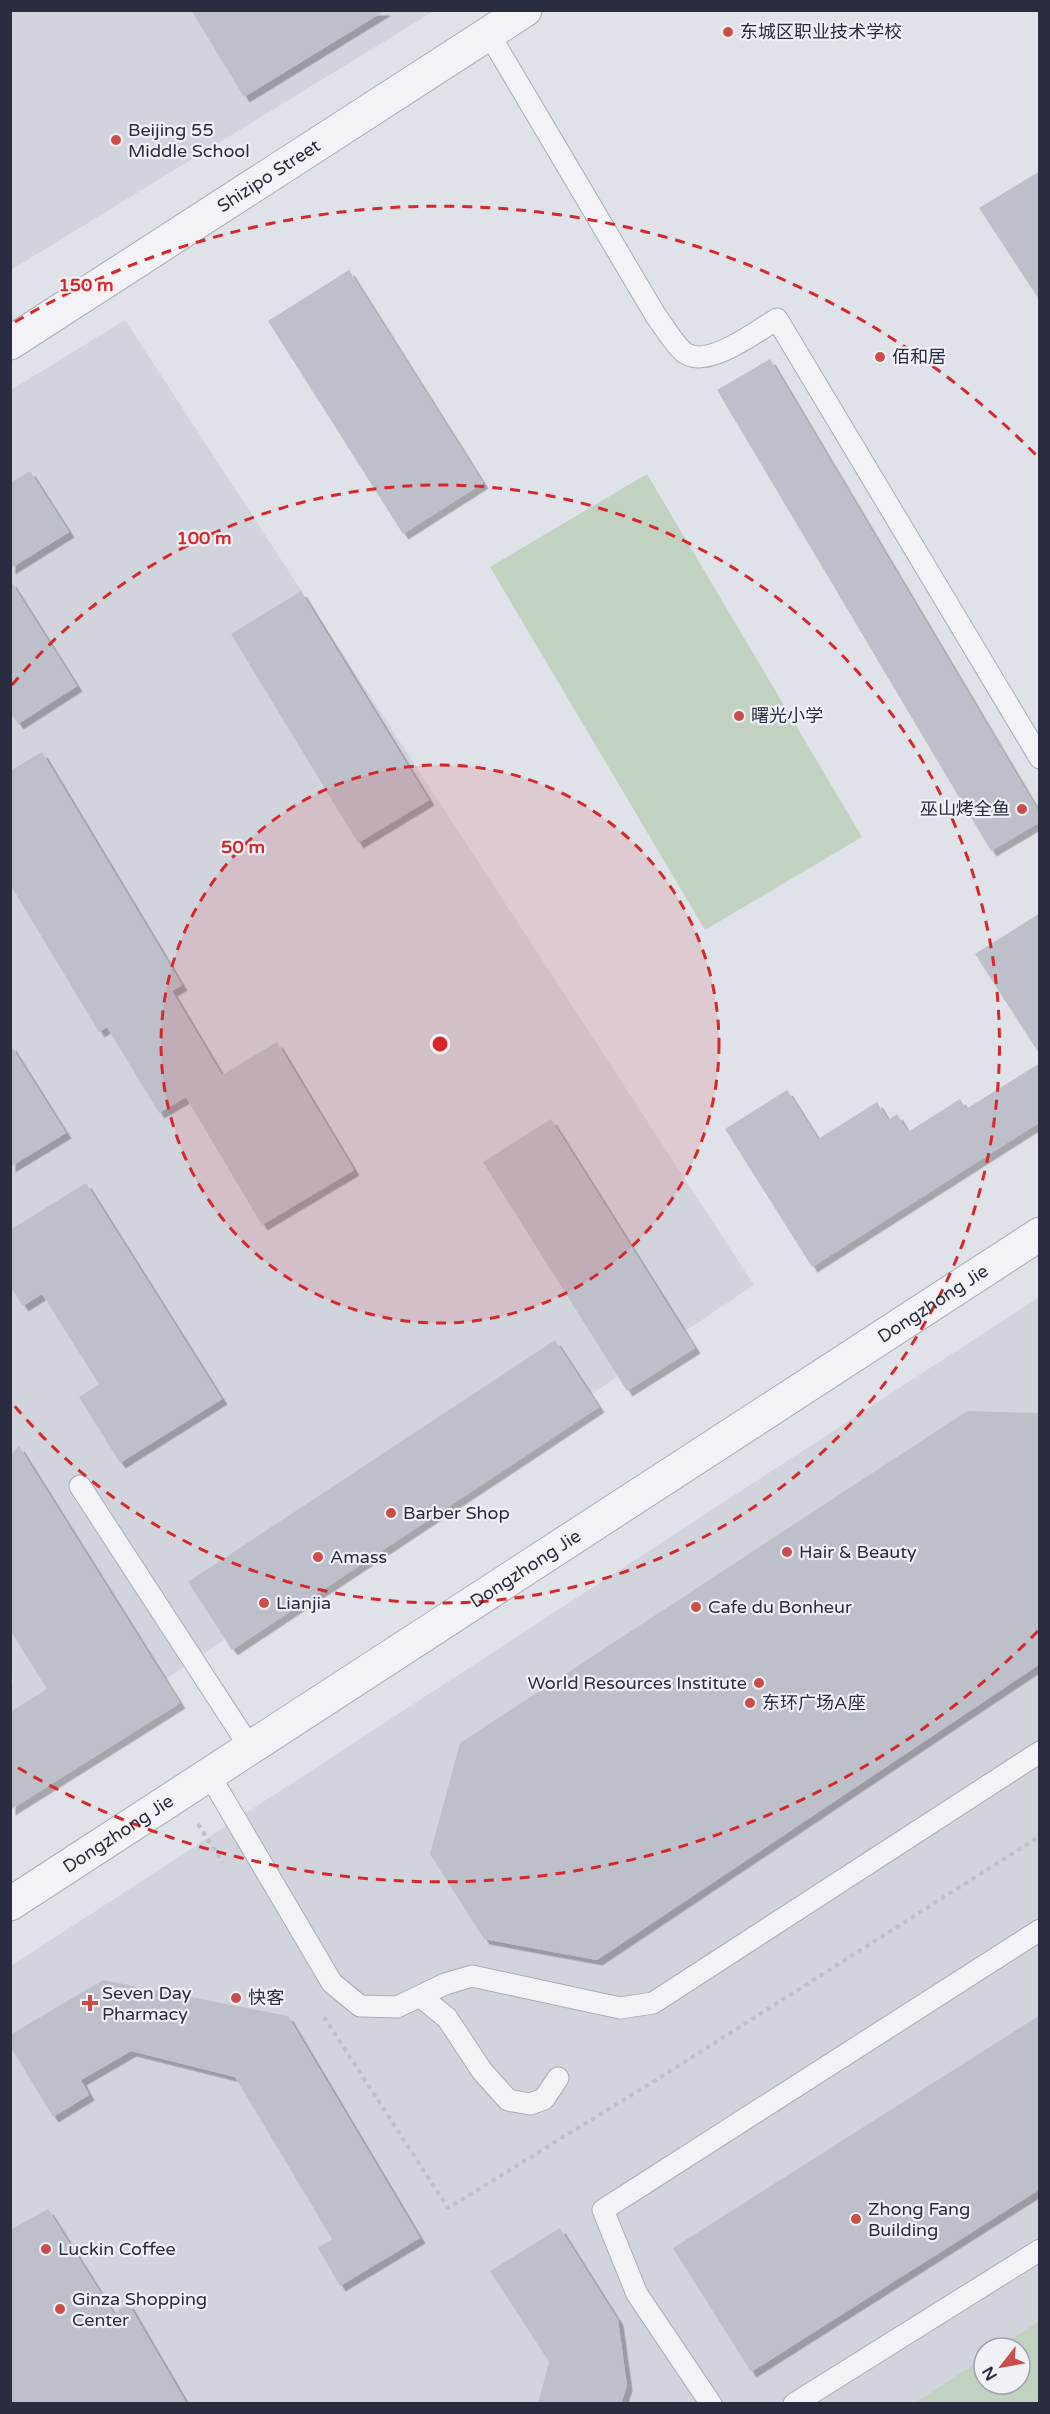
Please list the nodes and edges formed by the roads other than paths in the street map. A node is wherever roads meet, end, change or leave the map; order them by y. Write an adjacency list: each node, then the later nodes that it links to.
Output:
1 (525, 10): 2 (street, Shizipo Street)
2 (489, 34): 3 (street, Shizipo Street); 4 (lane)
3 (10, 343)
4 (1040, 758)
5 (1040, 1234): 7 (street, Dongzhong Jie)
6 (80, 1486): 7 (lane)
7 (251, 1749): 9 (street, Dongzhong Jie)
8 (1040, 1752): 12 (lane)
9 (210, 1776): 10 (street, Dongzhong Jie); 12 (lane)
10 (10, 1904)
11 (1040, 1930): 15 (lane)
12 (420, 1995): 13 (lane)
13 (558, 2078)
14 (1040, 2250): 16 (lane)
15 (711, 2403)
16 (794, 2403)

